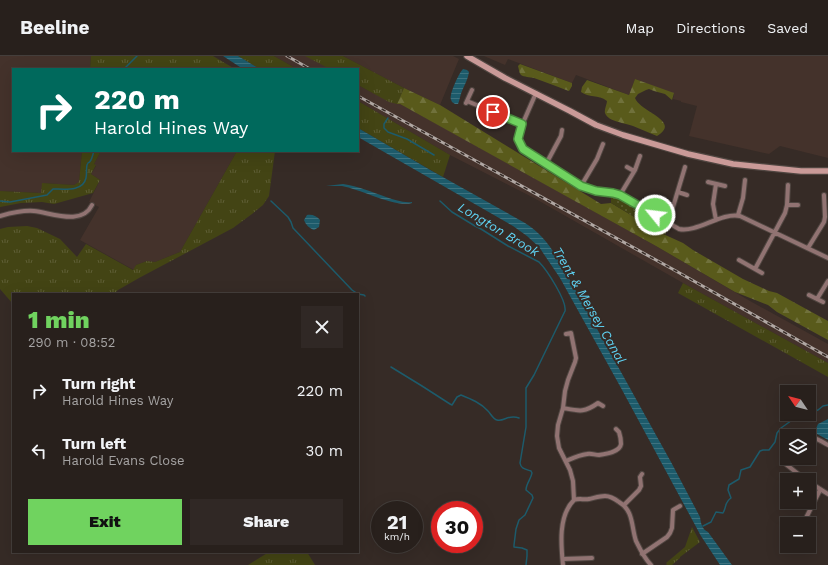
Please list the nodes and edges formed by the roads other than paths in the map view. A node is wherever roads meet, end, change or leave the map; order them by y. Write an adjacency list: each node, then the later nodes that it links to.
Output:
1 (467, 56): 3 (main road)
2 (472, 90): 4 (street)
3 (536, 93): 4 (street); 12 (main road)
4 (522, 124): 8 (street)
5 (562, 130): 8 (street)
6 (603, 144): 17 (street)
7 (640, 156): 11 (street)
8 (546, 164): 17 (street)
9 (627, 167): 11 (street)
10 (685, 168): 19 (street)
11 (634, 171): 20 (street)
12 (828, 171)
13 (745, 180): 26 (street)
14 (708, 182): 15 (street)
15 (716, 184): 18 (street); 28 (street)
16 (788, 185): 24 (street)
17 (581, 186): 20 (street)
18 (725, 186)
19 (678, 192): 21 (street); 29 (street)
20 (620, 195): 29 (street)
21 (687, 195)
22 (824, 195): 31 (street)
23 (92, 205): 27 (street)
24 (787, 205): 25 (street); 30 (street)
25 (798, 205)
26 (738, 215): 28 (street); 30 (street)
27 (0, 216)
28 (716, 220): 29 (street)
29 (666, 221)
30 (775, 232): 31 (street); 34 (street)
31 (808, 248): 32 (street)
32 (828, 258)
33 (739, 260): 34 (street)
34 (755, 269): 35 (street)
35 (762, 273)
36 (828, 282): 38 (street)
37 (809, 295): 38 (street)
38 (817, 299): 39 (street)
39 (823, 302)
40 (566, 334): 42 (street)
41 (598, 398): 42 (street)
42 (563, 408): 46 (street)
43 (619, 430): 46 (street)
44 (816, 439): 45 (street)
45 (828, 445)
46 (566, 462): 53 (street)
47 (787, 465): 48 (street)
48 (797, 473)
49 (640, 475): 54 (street)
50 (816, 487): 51 (street)
51 (820, 490): 52 (street); 58 (street)
52 (828, 494)
53 (574, 500): 54 (street); 61 (street)
54 (624, 505): 60 (street)
55 (680, 506): 57 (street)
56 (668, 507): 57 (street)
57 (672, 510): 60 (street)
58 (806, 517)
59 (588, 552): 61 (street)
60 (642, 554): 63 (street)
61 (563, 559): 62 (street)
62 (563, 565)
63 (651, 565)

